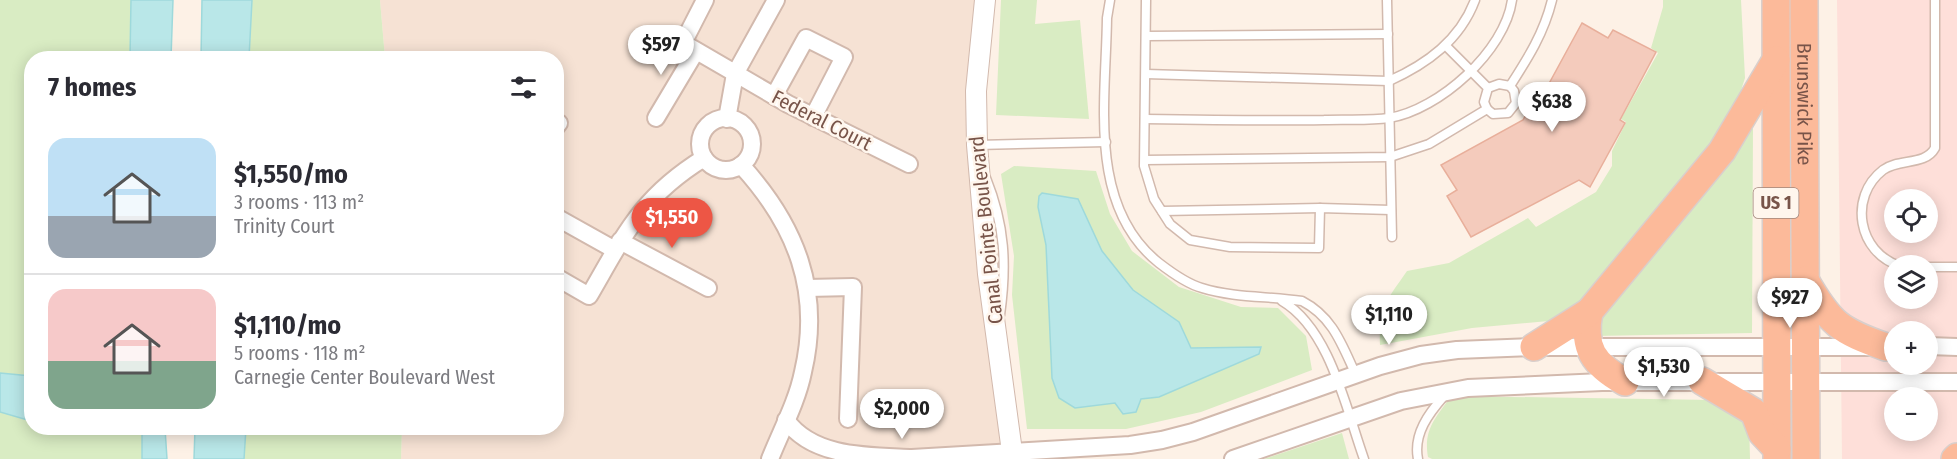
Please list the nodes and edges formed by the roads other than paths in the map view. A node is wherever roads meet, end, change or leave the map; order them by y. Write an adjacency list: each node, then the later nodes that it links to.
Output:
1 (705, 0): 16 (street)
2 (776, 0): 19 (street)
3 (985, 0): 32 (street, Canal Pointe Boulevard)
4 (1110, 0): 31 (lane)
5 (1146, 0): 14 (lane)
6 (1387, 0): 13 (lane)
7 (1475, 0): 15 (lane)
8 (1512, 0): 18 (lane)
9 (1552, 0): 22 (lane)
10 (1776, 0): 17 (highway, Brunswick Pike / US 1)
11 (1804, 0): 47 (highway, Brunswick Pike / US 1)
12 (1935, 0): 44 (lane)
13 (1388, 34): 14 (lane); 21 (lane)
14 (1147, 36): 20 (lane)
15 (1446, 46): 18 (lane); 21 (lane)
16 (696, 51): 19 (street, Federal Court); 27 (street)
17 (1776, 60): 52 (highway); 54 (highway, Brunswick Pike / US 1)
18 (1471, 71): 23 (lane); 28 (lane)
19 (735, 74): 24 (street, Federal Court); 29 (street)
20 (1146, 74): 21 (lane); 30 (lane)
21 (1389, 81): 28 (lane)
22 (1510, 86): 23 (lane); 25 (lane)
23 (1488, 88): 25 (lane)
24 (774, 96): 26 (street, Federal Court); 26 (street)
25 (1487, 109): 33 (lane)
26 (813, 117): 36 (street, Federal Court)
27 (656, 118)
28 (1389, 118): 30 (lane); 33 (lane)
29 (727, 119): 34 (street); 37 (street)
30 (1145, 119): 35 (lane)
31 (1106, 142): 32 (lane); 51 (lane)
32 (977, 150): 72 (street, Canal Pointe Boulevard)
33 (1390, 157): 35 (lane); 39 (lane)
34 (704, 158): 37 (street); 43 (street)
35 (1145, 160): 40 (lane)
36 (909, 164)
37 (741, 165): 50 (street)
38 (1320, 208): 39 (lane); 40 (lane); 40 (lane)
39 (1391, 210): 42 (lane)
40 (1162, 211)
41 (564, 221): 43 (street)
42 (1392, 237)
43 (617, 246): 48 (street); 49 (street)
44 (1884, 258)
45 (1938, 267): 46 (lane)
46 (1957, 267)
47 (1804, 279): 53 (highway); 55 (highway, Brunswick Pike / US 1)
48 (564, 282)
49 (708, 288)
50 (807, 288): 70 (street); 71 (street)
51 (1277, 298): 61 (lane); 65 (lane)
52 (1589, 312): 57 (highway); 60 (highway)
53 (1884, 345)
54 (1776, 346): 55 (street); 60 (street); 63 (highway, Brunswick Pike / US 1)
55 (1806, 346): 58 (street); 64 (highway, Brunswick Pike / US 1)
56 (1938, 346): 59 (street)
57 (1534, 347): 60 (street); 61 (street)
58 (1884, 347)
59 (1957, 347)
60 (1589, 348): 66 (highway)
61 (1356, 375): 65 (street)
62 (1702, 381): 63 (street); 66 (street); 73 (highway)
63 (1776, 381): 64 (street); 73 (highway, Brunswick Pike / US 1)
64 (1806, 381): 67 (street); 78 (highway, Brunswick Pike / US 1)
65 (1336, 382): 69 (lane); 72 (street)
66 (1625, 382): 68 (street)
67 (1957, 382)
68 (1449, 390): 69 (street); 77 (lane)
69 (1350, 418): 75 (street); 76 (lane)
70 (848, 419)
71 (786, 420): 72 (street); 74 (street)
72 (1013, 454)
73 (1777, 454)
74 (773, 458)
75 (1233, 459)
76 (1364, 459)
77 (1418, 459)
78 (1806, 459)

